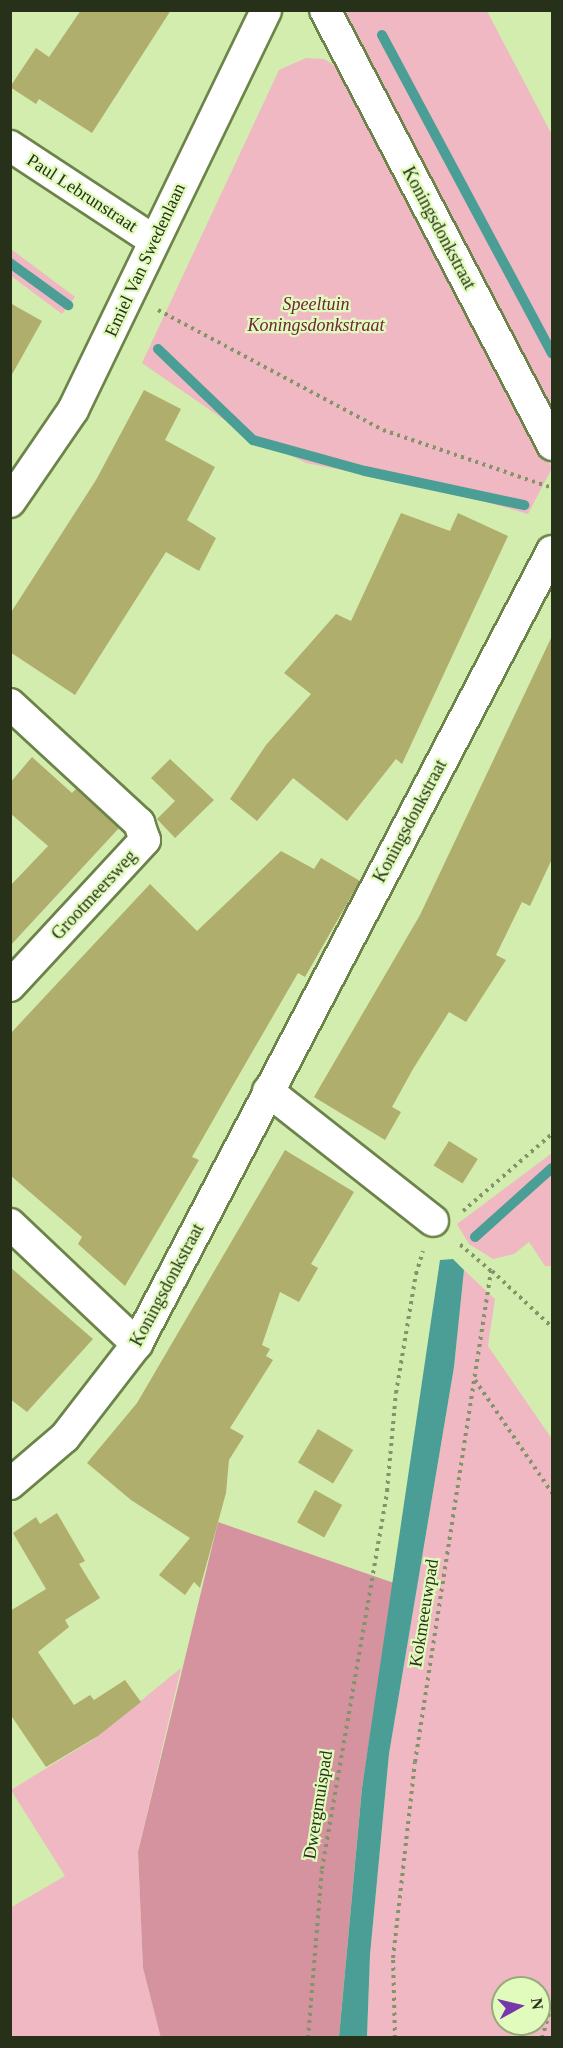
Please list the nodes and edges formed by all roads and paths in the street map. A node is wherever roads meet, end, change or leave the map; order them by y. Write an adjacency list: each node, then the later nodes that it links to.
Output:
1 (266, 10): 4 (street, Emiel Van Swedenlaan)
2 (325, 10): 6 (street, Koningsdonkstraat)
3 (10, 146): 4 (street, Paul Lebrunstraat)
4 (153, 240): 5 (street, Emiel Van Swedenlaan)
5 (131, 295): 7 (path); 8 (street, Emiel Van Swedenlaan)
6 (552, 445)
7 (552, 488)
8 (10, 502)
9 (552, 551): 12 (street, Koningsdonkstraat)
10 (10, 704): 11 (street, Grootmeersweg)
11 (10, 986)
12 (268, 1091): 15 (street); 18 (street, Koningsdonkstraat)
13 (552, 1134): 15 (path)
14 (10, 1224): 18 (street)
15 (437, 1225): 16 (path); 23 (path, Dwergmuispad)
16 (491, 1271): 17 (path); 19 (path, Kokmeeuwpad)
17 (552, 1327)
18 (137, 1344): 20 (street, Koningsdonkstraat)
19 (475, 1379): 21 (path); 24 (path, Kokmeeuwpad)
20 (10, 1484)
21 (552, 1493)
22 (552, 2004): 25 (path)
23 (308, 2037)
24 (395, 2037)
25 (542, 2037)

